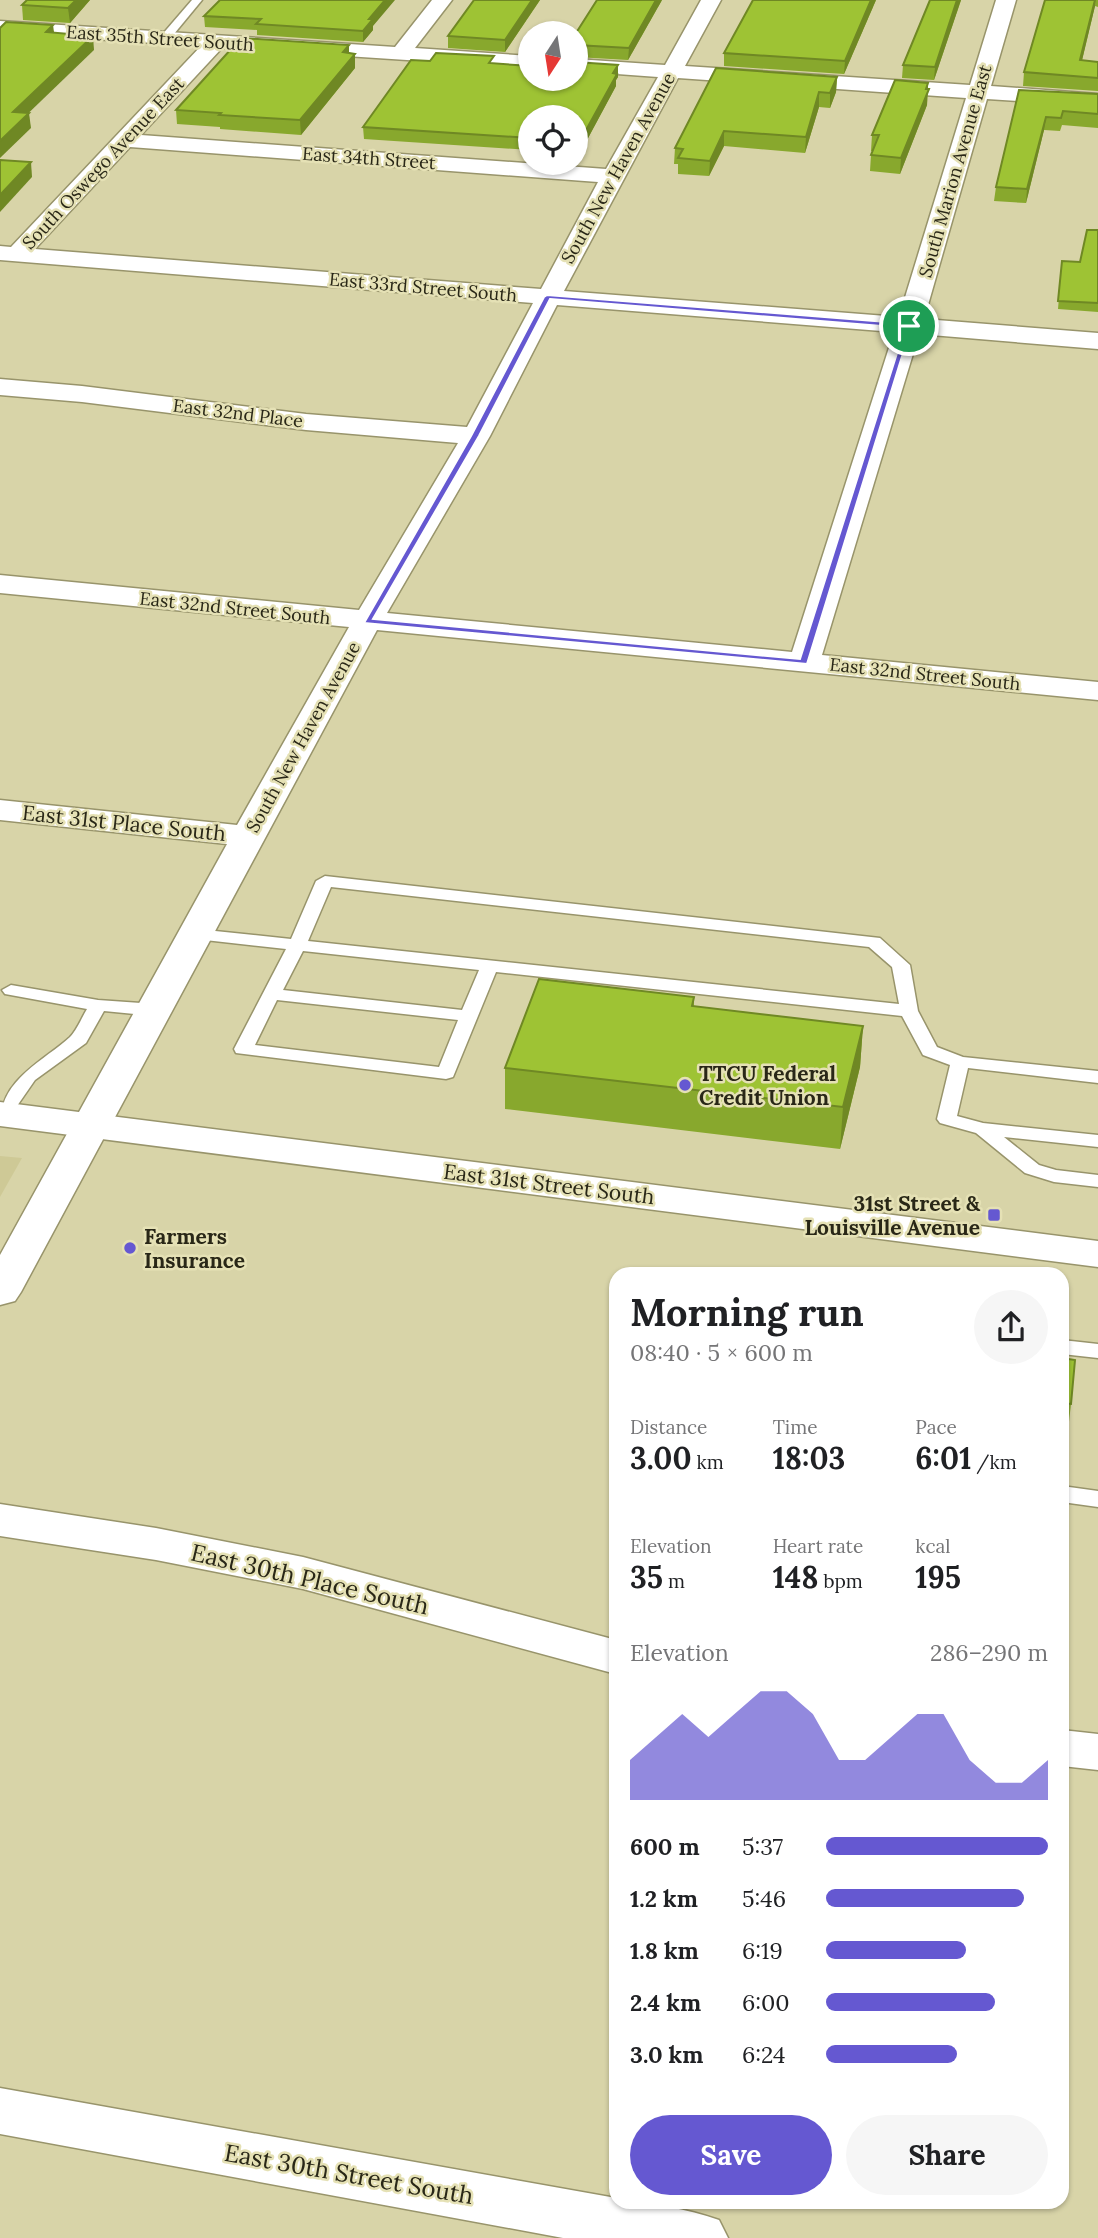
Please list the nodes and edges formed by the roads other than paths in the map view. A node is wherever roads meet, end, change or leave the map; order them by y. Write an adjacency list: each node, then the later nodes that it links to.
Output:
1 (197, 0): 6 (lane)
2 (442, 0): 8 (street)
3 (711, 0): 11 (street, South New Haven Avenue)
4 (1006, 0): 12 (street, South Marion Avenue East)
5 (0, 27): 6 (street, East 35th Street South)
6 (165, 38): 7 (street, East 35th Street South)
7 (217, 41): 8 (street, East 35th Street South); 14 (street, South Oswego Avenue East)
8 (400, 54): 9 (street, East 35th Street South)
9 (518, 61)
10 (588, 66): 11 (street)
11 (671, 72): 12 (street); 15 (street, South New Haven Avenue)
12 (977, 92): 13 (street); 18 (street, South Marion Avenue East)
13 (1098, 100)
14 (125, 140): 15 (street, East 34th Street); 16 (street, South Oswego Avenue East)
15 (612, 176): 17 (street, South New Haven Avenue)
16 (8, 253): 17 (street, East 33rd Street South)
17 (547, 297): 18 (street, East 33rd Street South); 21 (street, South New Haven Avenue)
18 (909, 326): 19 (street, East 33rd Street South); 24 (street, South Marion Avenue East)
19 (1098, 341)
20 (0, 387): 21 (street, East 32nd Place)
21 (475, 436): 23 (street, South New Haven Avenue)
22 (0, 584): 23 (street, East 32nd Street South)
23 (368, 621): 24 (street, East 32nd Street South); 27 (street, South New Haven Avenue)
24 (804, 662): 25 (street, East 32nd Street South)
25 (1098, 691)
26 (0, 810): 27 (street, East 31st Place South)
27 (248, 836): 28 (street, South New Haven Avenue)
28 (196, 934): 29 (lane); 34 (street, South New Haven Avenue)
29 (297, 945): 30 (lane); 32 (lane); 35 (lane)
30 (491, 964): 35 (lane); 36 (lane)
31 (11, 990): 33 (lane)
32 (270, 994): 36 (lane); 36 (lane)
33 (98, 1005): 34 (lane); 39 (lane)
34 (155, 1010): 40 (street, South New Haven Avenue)
35 (909, 1011): 37 (lane)
36 (470, 1016)
37 (960, 1062): 38 (lane); 41 (lane)
38 (1098, 1077)
39 (0, 1114): 40 (street, East 31st Street South)
40 (91, 1126): 44 (street, East 31st Street South); 45 (street, South New Haven Avenue)
41 (981, 1129): 42 (lane); 43 (lane)
42 (1098, 1141)
43 (1098, 1181)
44 (1098, 1254)
45 (0, 1292)
46 (1069, 1348): 47 (lane)
47 (1098, 1351)
48 (1069, 1495): 49 (lane)
49 (1098, 1499)
50 (0, 1520): 51 (street, East 30th Place South)
51 (609, 1655)
52 (1069, 1749): 53 (street)
53 (1098, 1752)
54 (0, 2111): 55 (street, East 30th Street South)
55 (699, 2238)

